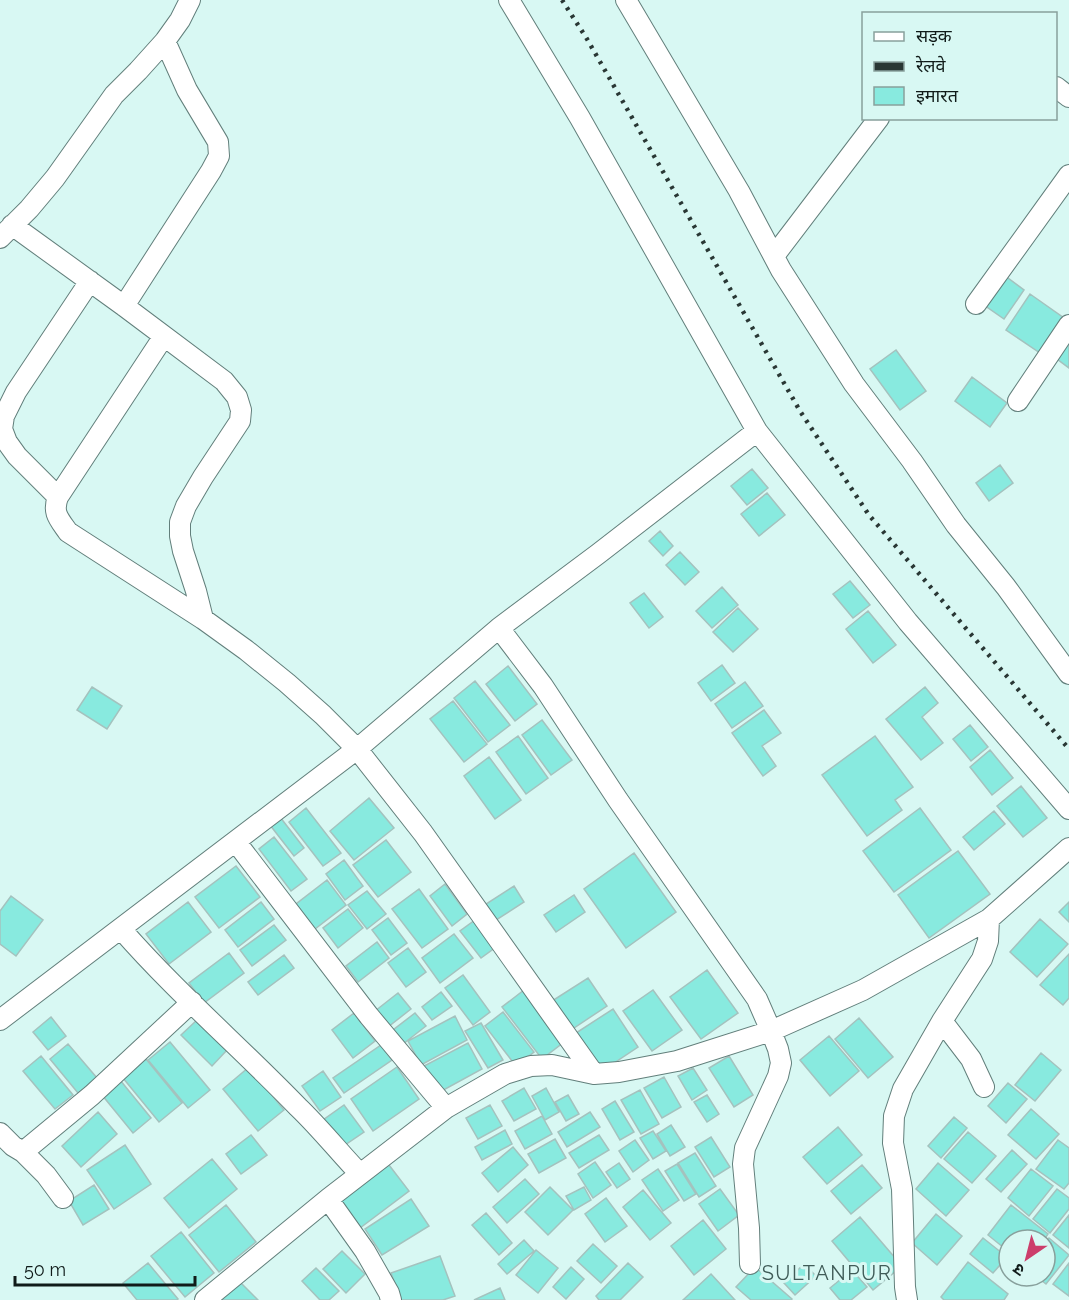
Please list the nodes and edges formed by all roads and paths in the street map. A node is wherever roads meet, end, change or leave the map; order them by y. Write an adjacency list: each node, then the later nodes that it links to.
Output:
1 (190, 0): 4 (street)
2 (509, 0): 17 (street)
3 (626, 0): 10 (street)
4 (165, 41): 9 (street); 13 (street)
5 (1057, 88): 6 (street)
6 (1069, 97)
7 (877, 120): 10 (street)
8 (1069, 175): 12 (street)
9 (6, 232): 11 (street)
10 (774, 256): 21 (street)
11 (90, 281): 13 (street); 18 (street)
12 (976, 304)
13 (124, 306): 15 (street)
14 (1069, 325): 16 (street)
15 (164, 336): 18 (street); 19 (street)
16 (1018, 401)
17 (757, 431): 20 (street); 23 (street)
18 (58, 497): 19 (street)
19 (203, 619): 22 (street)
20 (499, 628): 22 (street); 31 (street)
21 (1069, 674)
22 (357, 749): 24 (street); 32 (street)
23 (1069, 809)
24 (236, 842): 27 (street); 34 (street)
25 (1069, 848): 26 (street)
26 (989, 920): 30 (street); 31 (street)
27 (121, 929): 28 (street); 29 (street)
28 (192, 1002): 35 (street); 36 (street)
29 (0, 1020)
30 (942, 1021): 33 (street); 42 (street)
31 (771, 1031): 32 (street); 39 (street)
32 (594, 1074): 34 (street)
33 (984, 1088)
34 (446, 1108): 36 (street)
35 (9, 1147): 37 (street)
36 (360, 1174): 38 (street)
37 (63, 1198)
38 (328, 1199): 40 (street); 41 (street)
39 (750, 1264)
40 (205, 1300)
41 (391, 1300)
42 (907, 1300)

